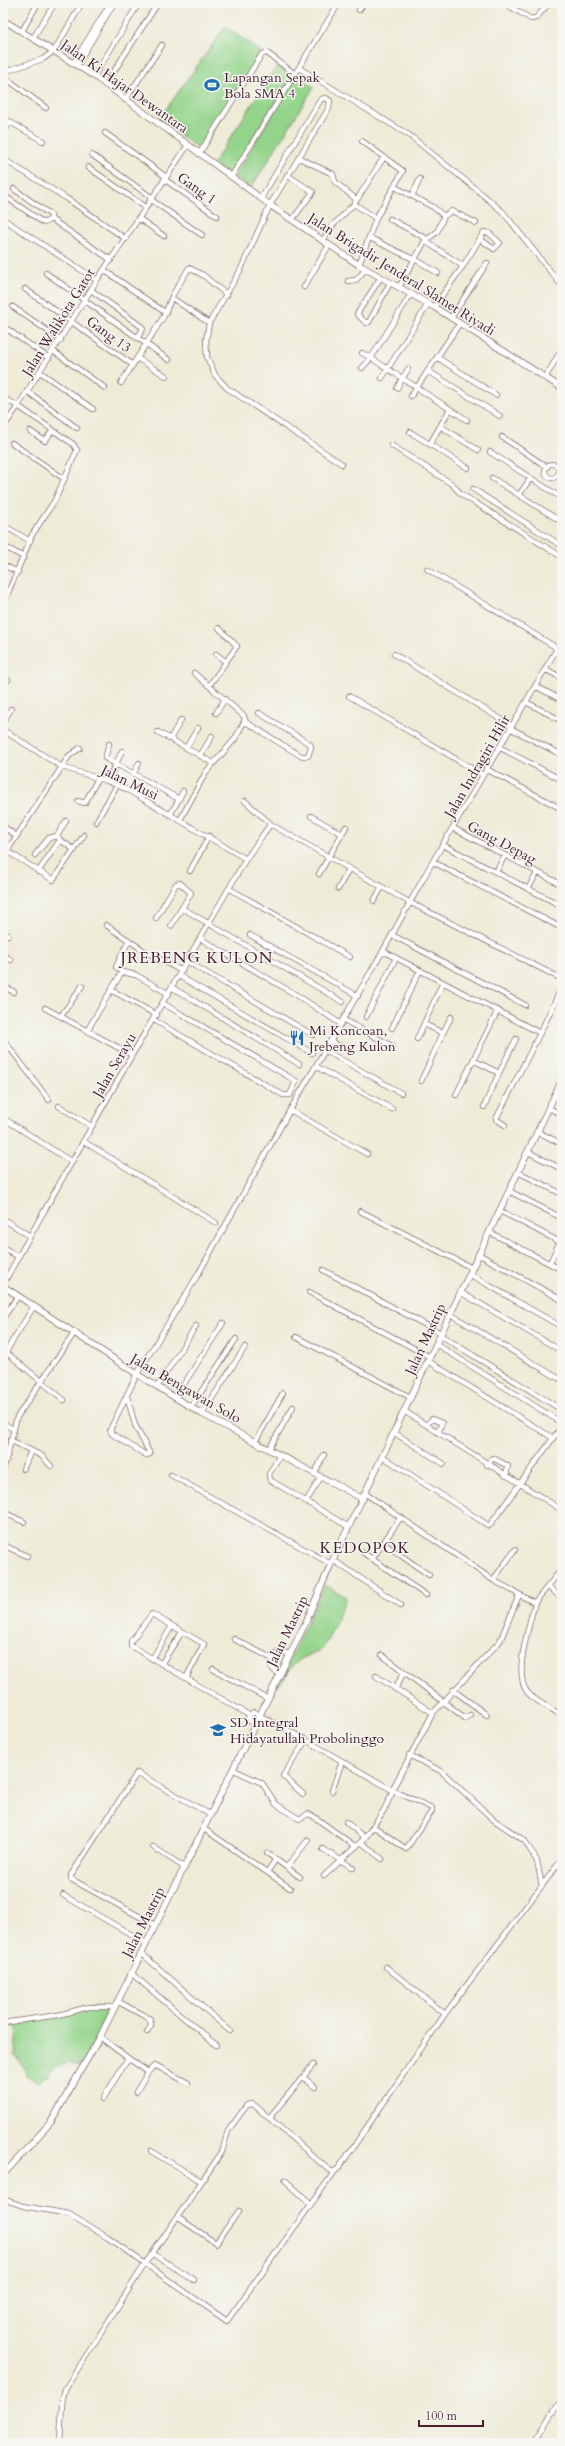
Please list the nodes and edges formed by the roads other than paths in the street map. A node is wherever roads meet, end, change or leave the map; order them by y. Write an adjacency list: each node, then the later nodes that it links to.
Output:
1 (38, 3): 15 (street)
2 (55, 3): 16 (street)
3 (82, 3): 19 (street)
4 (111, 3): 17 (street)
5 (114, 3): 17 (street)
6 (139, 3): 25 (street)
7 (158, 3): 26 (street)
8 (339, 3): 21 (street)
9 (364, 3): 13 (street)
10 (504, 3): 12 (street)
11 (541, 3): 12 (street)
12 (547, 5)
13 (359, 10)
14 (3, 20): 15 (main road, Jalan Ki Hajar Dewantara)
15 (22, 31): 16 (main road, Jalan Ki Hajar Dewantara)
16 (33, 38): 19 (main road, Jalan Ki Hajar Dewantara)
17 (90, 40): 20 (street)
18 (162, 45): 27 (street)
19 (54, 51): 20 (main road, Jalan Ki Hajar Dewantara); 22 (street)
20 (75, 64): 25 (main road, Jalan Ki Hajar Dewantara)
21 (299, 68): 23 (street); 85 (street)
22 (3, 72)
23 (295, 74): 36 (street); 44 (street)
24 (3, 76): 28 (street)
25 (94, 76): 26 (main road, Jalan Ki Hajar Dewantara)
26 (105, 85): 27 (main road, Jalan Ki Hajar Dewantara)
27 (125, 100): 35 (main road, Jalan Ki Hajar Dewantara)
28 (46, 108)
29 (3, 118): 30 (street)
30 (10, 122): 32 (street); 33 (street)
31 (105, 132): 43 (street, Gang 1)
32 (3, 133)
33 (42, 141)
34 (362, 141): 38 (street)
35 (188, 145): 36 (main road, Jalan Ki Hajar Dewantara); 43 (street, Jalan Walikota Gatot)
36 (200, 154): 44 (main road, Jalan Ki Hajar Dewantara)
37 (92, 155): 50 (street)
38 (384, 157): 46 (street); 52 (street)
39 (299, 158): 42 (street); 51 (street); 52 (street)
40 (3, 159): 67 (street)
41 (88, 167): 54 (street)
42 (287, 175): 53 (street); 62 (street)
43 (165, 177): 50 (street, Jalan Walikota Gatot); 55 (street, Gang 1)
44 (231, 177): 51 (main road, Jalan Brigadir Jenderal Slamet Riyadi)
45 (420, 179): 49 (street)
46 (395, 187): 49 (street); 58 (street)
47 (14, 189): 60 (street)
48 (3, 196): 60 (street)
49 (412, 196): 56 (street)
50 (150, 198): 54 (street, Jalan Walikota Gatot); 64 (street)
51 (261, 198): 53 (main road, Jalan Brigadir Jenderal Slamet Riyadi)
52 (355, 202): 58 (street); 70 (street)
53 (270, 205): 62 (main road, Jalan Brigadir Jenderal Slamet Riyadi); 91 (street)
54 (145, 207): 57 (street, Jalan Walikota Gatot)
55 (217, 216)
56 (444, 216): 63 (street); 69 (street)
57 (138, 218): 65 (street); 67 (street, Jalan Walikota Gatot)
58 (376, 218): 66 (street)
59 (390, 218): 69 (street)
60 (51, 219): 73 (street)
61 (3, 220): 82 (street)
62 (292, 220): 70 (main road, Jalan Brigadir Jenderal Slamet Riyadi)
63 (476, 223)
64 (202, 235)
65 (164, 236)
66 (370, 238): 72 (street); 75 (street)
67 (126, 239): 73 (street, Jalan Walikota Gatot)
68 (480, 239): 76 (street)
69 (426, 240): 72 (street); 76 (street)
70 (323, 241): 71 (main road, Jalan Brigadir Jenderal Slamet Riyadi)
71 (329, 245): 75 (main road, Jalan Brigadir Jenderal Slamet Riyadi); 86 (street)
72 (415, 259): 80 (street); 87 (street)
73 (111, 260): 78 (street, Jalan Walikota Gatot)
74 (487, 263): 98 (street)
75 (359, 265): 77 (main road, Jalan Brigadir Jenderal Slamet Riyadi)
76 (463, 266): 96 (street)
77 (366, 269): 81 (main road, Jalan Brigadir Jenderal Slamet Riyadi); 83 (street)
78 (104, 270): 82 (street, Jalan Walikota Gatot); 97 (street)
79 (46, 273): 93 (street)
80 (438, 273)
81 (381, 277): 84 (main road, Jalan Brigadir Jenderal Slamet Riyadi); 84 (street)
82 (97, 280): 89 (street, Jalan Walikota Gatot)
83 (348, 282)
84 (390, 283): 87 (main road, Jalan Brigadir Jenderal Slamet Riyadi)
85 (562, 286)
86 (304, 287)
87 (399, 287): 90 (main road, Jalan Brigadir Jenderal Slamet Riyadi)
88 (25, 289): 99 (street, Gang 13)
89 (91, 290): 93 (street, Jalan Walikota Gatot); 103 (street)
90 (411, 294): 94 (main road, Jalan Brigadir Jenderal Slamet Riyadi); 111 (street)
91 (226, 295): 92 (street); 100 (street)
92 (172, 298): 97 (street); 100 (street)
93 (85, 302): 99 (street, Jalan Walikota Gatot); 103 (street)
94 (428, 304): 96 (main road, Jalan Brigadir Jenderal Slamet Riyadi); 116 (street)
95 (13, 307): 104 (street)
96 (434, 307): 98 (main road, Jalan Brigadir Jenderal Slamet Riyadi)
97 (166, 313): 105 (street)
98 (451, 318): 101 (main road, Jalan Brigadir Jenderal Slamet Riyadi)
99 (72, 321): 104 (street, Jalan Walikota Gatot); 114 (street, Gang 13)
100 (209, 323): 150 (street)
101 (460, 323): 112 (street); 123 (main road, Jalan Brigadir Jenderal Slamet Riyadi)
102 (4, 327): 109 (street)
103 (137, 338): 105 (street)
104 (60, 340): 107 (street, Jalan Walikota Gatot)
105 (146, 344): 110 (street); 113 (street)
106 (562, 349): 123 (street)
107 (53, 351): 109 (street, Jalan Walikota Gatot); 126 (street)
108 (362, 353): 111 (street)
109 (49, 358): 119 (street, Jalan Walikota Gatot)
110 (137, 358): 114 (street); 120 (street)
111 (371, 358): 115 (street); 116 (street)
112 (438, 358): 118 (street); 130 (street)
113 (169, 360)
114 (133, 365): 124 (street)
115 (362, 368)
116 (387, 369): 121 (street); 122 (street)
117 (408, 369): 122 (street)
118 (428, 371): 125 (street); 136 (street)
119 (40, 372): 129 (street, Jalan Walikota Gatot); 134 (street)
120 (166, 376)
121 (382, 378)
122 (402, 378): 125 (street); 127 (street)
123 (545, 378): 128 (main road, Jalan Brigadir Jenderal Slamet Riyadi)
124 (121, 383)
125 (417, 386): 131 (street); 135 (street)
126 (105, 388)
127 (396, 388)
128 (562, 388)
129 (27, 391): 133 (street, Jalan Walikota Gatot); 140 (street)
130 (496, 395)
131 (411, 396)
132 (3, 398): 133 (street)
133 (18, 406): 139 (street, Jalan Walikota Gatot); 141 (street)
134 (93, 409)
135 (450, 409): 137 (street); 138 (street)
136 (500, 416)
137 (468, 420)
138 (440, 426): 146 (street); 148 (street)
139 (3, 428)
140 (76, 428)
141 (52, 430): 142 (street); 154 (street)
142 (30, 431)
143 (410, 432): 146 (street)
144 (502, 438): 151 (street)
145 (12, 443): 154 (street)
146 (430, 444): 152 (street)
147 (391, 445): 163 (street)
148 (478, 450)
149 (490, 452): 156 (street)
150 (342, 464)
151 (547, 467): 153 (street); 153 (street)
152 (468, 468)
153 (560, 475)
154 (63, 478): 164 (street)
155 (492, 478): 158 (street)
156 (530, 479): 158 (street); 159 (street)
157 (473, 489): 160 (street)
158 (519, 495): 161 (street)
159 (562, 498)
160 (518, 518): 163 (street); 166 (street)
161 (562, 522)
162 (3, 525): 164 (street)
163 (513, 528): 168 (street)
164 (30, 541): 167 (street)
165 (3, 546): 167 (street)
166 (562, 546)
167 (24, 556): 171 (street)
168 (562, 557)
169 (3, 565): 171 (street)
170 (427, 569): 174 (street)
171 (18, 572): 172 (street)
172 (3, 605)
173 (219, 628): 177 (street)
174 (558, 645): 178 (street, Jalan Indragiri Hilir)
175 (216, 654): 177 (street)
176 (394, 654): 194 (street)
177 (226, 662): 181 (street)
178 (545, 669): 180 (street); 182 (street, Jalan Indragiri Hilir)
179 (194, 673): 181 (street)
180 (562, 678)
181 (209, 686): 184 (street)
182 (535, 686): 185 (street); 186 (street, Jalan Indragiri Hilir)
183 (349, 696): 213 (street)
184 (225, 699): 188 (street); 191 (street)
185 (562, 700)
186 (526, 702): 192 (street); 194 (street, Jalan Indragiri Hilir)
187 (11, 709): 193 (street)
188 (216, 713)
189 (259, 713): 191 (street)
190 (181, 720): 199 (street)
191 (244, 721): 208 (street)
192 (562, 721)
193 (3, 722)
194 (510, 726): 201 (street, Jalan Indragiri Hilir); 206 (street)
195 (198, 728): 203 (street)
196 (3, 730): 210 (street, Jalan Musi)
197 (158, 732): 199 (street)
198 (212, 736): 205 (street)
199 (170, 739): 203 (street)
200 (109, 744): 209 (street)
201 (499, 747): 211 (street, Jalan Indragiri Hilir); 215 (street)
202 (80, 748): 210 (street)
203 (186, 748): 205 (street)
204 (122, 751): 209 (street)
205 (200, 756): 208 (street)
206 (562, 756)
207 (139, 763): 212 (street)
208 (213, 763): 225 (street)
209 (116, 764): 212 (street); 216 (street)
210 (62, 767): 214 (street, Jalan Musi); 234 (street)
211 (486, 769): 213 (street, Jalan Indragiri Hilir); 222 (street)
212 (134, 773): 219 (street)
213 (481, 773): 231 (street, Jalan Indragiri Hilir)
214 (98, 778): 216 (street, Jalan Musi); 220 (street)
215 (562, 780)
216 (107, 781): 217 (street, Jalan Musi)
217 (117, 785): 223 (street, Jalan Musi); 227 (street)
218 (183, 791): 219 (street)
219 (179, 799): 223 (street)
220 (78, 801)
221 (245, 801): 228 (street)
222 (562, 809)
223 (170, 815): 225 (street, Jalan Musi)
224 (311, 816): 232 (street)
225 (180, 820): 235 (street, Jalan Musi)
226 (66, 821): 236 (street)
227 (96, 822)
228 (272, 825): 243 (street); 244 (street, Jalan Serayu)
229 (3, 826): 234 (street)
230 (346, 827): 232 (street)
231 (453, 828): 237 (street, Jalan Indragiri Hilir); 241 (street, Gang Depag)
232 (342, 834): 243 (street)
233 (84, 835): 238 (street)
234 (16, 836): 239 (street)
235 (208, 836): 244 (street, Jalan Musi); 247 (street)
236 (58, 838): 238 (street); 240 (street); 248 (street)
237 (443, 845): 245 (street, Jalan Indragiri Hilir); 249 (street)
238 (75, 850): 248 (street)
239 (6, 852): 242 (street); 248 (street)
240 (36, 855)
241 (505, 855): 249 (street); 250 (street, Gang Depag)
242 (3, 857)
243 (328, 857): 246 (street); 251 (street)
244 (246, 859): 255 (street, Jalan Serayu)
245 (433, 862): 258 (street, Jalan Indragiri Hilir); 265 (street)
246 (349, 869): 253 (street); 256 (street)
247 (190, 871)
248 (38, 872)
249 (496, 872): 254 (street)
250 (537, 872): 252 (street, Gang Depag); 254 (street)
251 (319, 874)
252 (562, 885)
253 (382, 887): 257 (street); 258 (street)
254 (528, 888): 259 (street)
255 (230, 889): 264 (street, Jalan Serayu); 272 (street)
256 (338, 889)
257 (374, 901)
258 (408, 901): 267 (street, Jalan Indragiri Hilir); 280 (street)
259 (562, 906)
260 (182, 908): 261 (street); 263 (street); 264 (street)
261 (156, 918)
262 (106, 925): 269 (street)
263 (171, 926)
264 (209, 926): 268 (street, Jalan Serayu); 290 (street)
265 (562, 928)
266 (250, 935): 289 (street)
267 (392, 935): 270 (street, Jalan Indragiri Hilir); 292 (street)
268 (201, 939): 275 (street, Jalan Serayu); 300 (street)
269 (129, 940): 277 (street); 278 (street)
270 (383, 951): 273 (street); 289 (street, Jalan Indragiri Hilir)
271 (3, 955): 274 (street)
272 (350, 957)
273 (396, 958): 276 (street); 297 (street)
274 (11, 960)
275 (188, 962): 277 (street, Jalan Serayu); 306 (street)
276 (420, 970): 281 (street); 302 (street)
277 (182, 971): 279 (street, Jalan Serayu)
278 (122, 972): 286 (street); 288 (street)
279 (179, 976): 285 (street, Jalan Serayu); 314 (street)
280 (562, 979)
281 (443, 982): 294 (street); 301 (street)
282 (3, 986): 287 (street)
283 (82, 986): 296 (street)
284 (562, 987): 305 (street)
285 (173, 988): 288 (street, Jalan Serayu); 317 (street)
286 (111, 990): 295 (street); 303 (street)
287 (14, 992)
288 (169, 994): 291 (street, Jalan Serayu)
289 (355, 995): 300 (street, Jalan Indragiri Hilir)
290 (343, 1002)
291 (164, 1004): 295 (street, Jalan Serayu); 299 (street)
292 (526, 1005)
293 (46, 1008): 296 (street)
294 (498, 1010): 305 (street); 316 (street)
295 (157, 1015): 299 (street, Jalan Serayu)
296 (61, 1016): 303 (street)
297 (366, 1017)
298 (451, 1017): 304 (street)
299 (154, 1020): 315 (street, Jalan Serayu)
300 (340, 1021): 310 (street, Jalan Indragiri Hilir); 311 (street)
301 (424, 1024): 304 (street); 308 (street)
302 (392, 1028)
303 (87, 1031): 315 (street)
304 (444, 1033): 321 (street)
305 (540, 1033): 333 (street)
306 (313, 1035)
307 (3, 1039): 325 (street)
308 (417, 1039)
309 (516, 1039): 319 (street)
310 (332, 1042): 312 (street); 313 (street, Jalan Indragiri Hilir)
311 (392, 1046)
312 (344, 1049)
313 (326, 1052): 318 (street, Jalan Indragiri Hilir); 323 (street)
314 (312, 1053)
315 (132, 1055): 334 (street, Jalan Serayu)
316 (473, 1060): 319 (street); 324 (street)
317 (300, 1064)
318 (317, 1067): 329 (street); 330 (street, Jalan Indragiri Hilir)
319 (499, 1073): 327 (street)
320 (562, 1080): 322 (main road, Jalan Mastrip)
321 (421, 1081)
322 (560, 1089): 328 (main road, Jalan Mastrip)
323 (401, 1093)
324 (456, 1095)
325 (49, 1100)
326 (59, 1106): 334 (street)
327 (484, 1107)
328 (548, 1108): 331 (street); 335 (main road, Jalan Mastrip)
329 (392, 1109)
330 (290, 1110): 339 (street); 380 (street, Jalan Indragiri Hilir)
331 (562, 1114)
332 (3, 1118): 340 (street)
333 (505, 1125)
334 (91, 1126): 336 (street, Jalan Serayu)
335 (538, 1132): 337 (street); 338 (main road, Jalan Mastrip)
336 (83, 1141): 340 (street, Jalan Serayu); 349 (street)
337 (562, 1144)
338 (528, 1152): 341 (street); 342 (main road, Jalan Mastrip)
339 (367, 1154)
340 (72, 1162): 351 (street, Jalan Serayu)
341 (562, 1169)
342 (518, 1172): 343 (main road, Jalan Mastrip); 344 (street)
343 (509, 1191): 346 (main road, Jalan Mastrip); 347 (street)
344 (562, 1194)
345 (360, 1211): 357 (street)
346 (500, 1211): 350 (main road, Jalan Mastrip); 352 (street)
347 (562, 1218)
348 (3, 1219): 351 (street)
349 (216, 1223)
350 (490, 1232): 354 (main road, Jalan Mastrip); 356 (street)
351 (30, 1236): 355 (street, Jalan Serayu)
352 (561, 1240): 356 (street)
353 (3, 1247): 355 (street)
354 (478, 1254): 357 (main road, Jalan Mastrip); 365 (street)
355 (18, 1257): 361 (street, Jalan Serayu)
356 (550, 1263): 359 (street)
357 (472, 1268): 360 (main road, Jalan Mastrip)
358 (323, 1270): 373 (street)
359 (562, 1270)
360 (469, 1274): 363 (main road, Jalan Mastrip); 371 (street)
361 (3, 1285): 364 (main road, Jalan Bengawan Solo)
362 (309, 1292): 379 (street)
363 (460, 1292): 367 (main road, Jalan Mastrip); 378 (street)
364 (18, 1296): 366 (main road, Jalan Bengawan Solo); 368 (street)
365 (562, 1300)
366 (34, 1306): 372 (main road, Jalan Bengawan Solo); 382 (street)
367 (450, 1314): 373 (main road, Jalan Mastrip); 381 (street)
368 (3, 1318)
369 (223, 1324): 387 (street)
370 (196, 1326): 383 (street)
371 (562, 1327)
372 (75, 1332): 380 (main road, Jalan Bengawan Solo); 382 (street)
373 (440, 1334): 376 (main road, Jalan Mastrip); 391 (street)
374 (296, 1337): 386 (street)
375 (236, 1339): 389 (street)
376 (436, 1344): 379 (main road, Jalan Mastrip); 395 (street)
377 (245, 1347): 393 (street)
378 (562, 1351)
379 (429, 1359): 386 (main road, Jalan Mastrip); 400 (street)
380 (137, 1374): 383 (main road, Jalan Bengawan Solo); 385 (street, Jalan Indragiri Hilir)
381 (558, 1378)
382 (40, 1382): 388 (street); 397 (street)
383 (157, 1387): 387 (main road, Jalan Bengawan Solo)
384 (283, 1393): 402 (street)
385 (127, 1396): 385 (street, Jalan Indragiri Hilir)
386 (410, 1397): 392 (main road, Jalan Mastrip)
387 (175, 1398): 389 (main road, Jalan Bengawan Solo)
388 (64, 1400)
389 (191, 1407): 393 (main road, Jalan Bengawan Solo)
390 (293, 1407): 403 (street)
391 (562, 1410)
392 (404, 1411): 396 (street); 398 (main road, Jalan Mastrip)
393 (202, 1414): 402 (main road, Jalan Bengawan Solo)
394 (3, 1424): 397 (street)
395 (562, 1424): 400 (street)
396 (426, 1425): 399 (street); 399 (street)
397 (13, 1429): 401 (street)
398 (394, 1432): 407 (main road, Jalan Mastrip); 408 (street)
399 (438, 1433): 409 (street)
400 (553, 1438): 417 (street)
401 (10, 1440): 404 (street); 412 (street)
402 (255, 1442): 403 (main road, Jalan Bengawan Solo)
403 (269, 1449): 405 (main road, Jalan Bengawan Solo)
404 (31, 1451): 410 (street); 411 (street)
405 (280, 1455): 413 (main road, Jalan Bengawan Solo); 419 (street)
406 (324, 1455): 413 (street)
407 (382, 1456): 417 (street); 418 (main road, Jalan Mastrip)
408 (444, 1464)
409 (487, 1465): 415 (street); 415 (street)
410 (51, 1466)
411 (23, 1469)
412 (3, 1471)
413 (315, 1473): 416 (main road, Jalan Bengawan Solo)
414 (171, 1475): 431 (street)
415 (506, 1476): 417 (street)
416 (321, 1477): 418 (main road, Jalan Bengawan Solo); 419 (street)
417 (519, 1484): 420 (street)
418 (365, 1496): 422 (street); 424 (main road, Jalan Mastrip)
419 (307, 1500): 424 (street)
420 (560, 1509)
421 (3, 1512): 423 (street)
422 (401, 1517): 425 (street); 434 (street)
423 (24, 1522)
424 (349, 1527): 431 (main road, Jalan Mastrip)
425 (383, 1543): 430 (street); 433 (street)
426 (3, 1545): 429 (street)
427 (515, 1550): 434 (street)
428 (364, 1553): 430 (street)
429 (27, 1556)
430 (372, 1559): 436 (street)
431 (332, 1562): 440 (street); 444 (main road, Jalan Mastrip)
432 (562, 1569): 435 (street)
433 (429, 1576)
434 (493, 1580): 437 (street)
435 (548, 1587): 438 (street); 439 (street)
436 (426, 1595)
437 (519, 1595): 439 (street); 455 (street)
438 (562, 1598)
439 (533, 1602): 463 (street)
440 (401, 1606)
441 (172, 1626): 442 (street); 446 (street); 446 (street)
442 (182, 1632): 448 (street); 453 (street)
443 (234, 1639): 447 (street)
444 (290, 1654): 447 (street); 451 (main road, Jalan Mastrip)
445 (382, 1655): 450 (street)
446 (152, 1659): 448 (street)
447 (273, 1659): 451 (street)
448 (161, 1664): 453 (street)
449 (213, 1669): 456 (street)
450 (404, 1672): 454 (street); 457 (street)
451 (279, 1675): 456 (main road, Jalan Mastrip)
452 (376, 1676): 454 (street)
453 (186, 1678): 459 (street)
454 (395, 1689): 458 (street)
455 (453, 1690): 457 (street); 462 (street)
456 (268, 1700): 460 (main road, Jalan Mastrip)
457 (444, 1701): 458 (street); 461 (street)
458 (433, 1713): 466 (street)
459 (249, 1715): 460 (street); 464 (street)
460 (260, 1715): 464 (main road, Jalan Mastrip); 465 (street)
461 (470, 1715)
462 (487, 1715)
463 (562, 1716)
464 (254, 1726): 468 (main road, Jalan Mastrip)
465 (306, 1740): 467 (street); 471 (street)
466 (409, 1755): 469 (street); 493 (street)
467 (342, 1761): 469 (street); 470 (street)
468 (234, 1770): 472 (main road, Jalan Mastrip); 479 (street)
469 (393, 1790): 474 (street); 474 (street)
470 (332, 1791)
471 (303, 1794)
472 (211, 1815): 475 (main road, Jalan Mastrip); 496 (street)
473 (346, 1822): 476 (street)
474 (373, 1826): 476 (street)
475 (204, 1829): 487 (main road, Jalan Mastrip); 490 (street)
476 (364, 1838): 478 (street)
477 (308, 1840): 488 (street)
478 (361, 1842): 479 (street); 485 (street)
479 (356, 1846): 484 (street)
480 (153, 1847): 487 (street)
481 (323, 1849): 484 (street)
482 (267, 1853): 483 (street)
483 (276, 1859): 488 (street); 490 (street)
484 (340, 1859): 489 (street); 492 (street)
485 (382, 1859)
486 (562, 1859): 493 (street)
487 (184, 1867): 496 (main road, Jalan Mastrip)
488 (287, 1867): 491 (street)
489 (353, 1868)
490 (267, 1872): 494 (street)
491 (300, 1876)
492 (324, 1876)
493 (542, 1886): 503 (street)
494 (290, 1888)
495 (63, 1895): 497 (street)
496 (155, 1925): 497 (main road, Jalan Mastrip)
497 (146, 1943): 498 (main road, Jalan Mastrip)
498 (141, 1953): 500 (main road, Jalan Mastrip); 505 (street)
499 (386, 1967): 503 (street)
500 (131, 1973): 501 (main road, Jalan Mastrip); 508 (street)
501 (117, 2001): 502 (main road, Jalan Mastrip); 506 (street)
502 (114, 2007): 504 (street); 507 (main road, Jalan Mastrip)
503 (446, 2014): 519 (street)
504 (3, 2022)
505 (230, 2031)
506 (147, 2032)
507 (100, 2037): 509 (street); 520 (main road, Jalan Mastrip)
508 (216, 2045)
509 (128, 2058): 511 (street); 516 (street)
510 (313, 2065): 512 (street)
511 (148, 2072): 513 (street); 515 (street)
512 (303, 2077): 514 (street); 517 (street)
513 (188, 2083)
514 (315, 2087)
515 (136, 2092)
516 (102, 2098)
517 (269, 2118): 519 (street); 522 (street)
518 (151, 2151): 522 (street)
519 (335, 2171): 524 (street)
520 (3, 2175)
521 (285, 2180): 524 (street)
522 (201, 2181): 526 (street)
523 (3, 2199): 528 (street)
524 (311, 2204): 528 (street)
525 (239, 2211): 526 (street)
526 (177, 2217): 527 (street)
527 (153, 2254): 528 (street); 529 (street)
528 (145, 2264): 531 (street)
529 (194, 2280)
530 (562, 2399): 532 (street)
531 (60, 2443)
532 (534, 2443)

